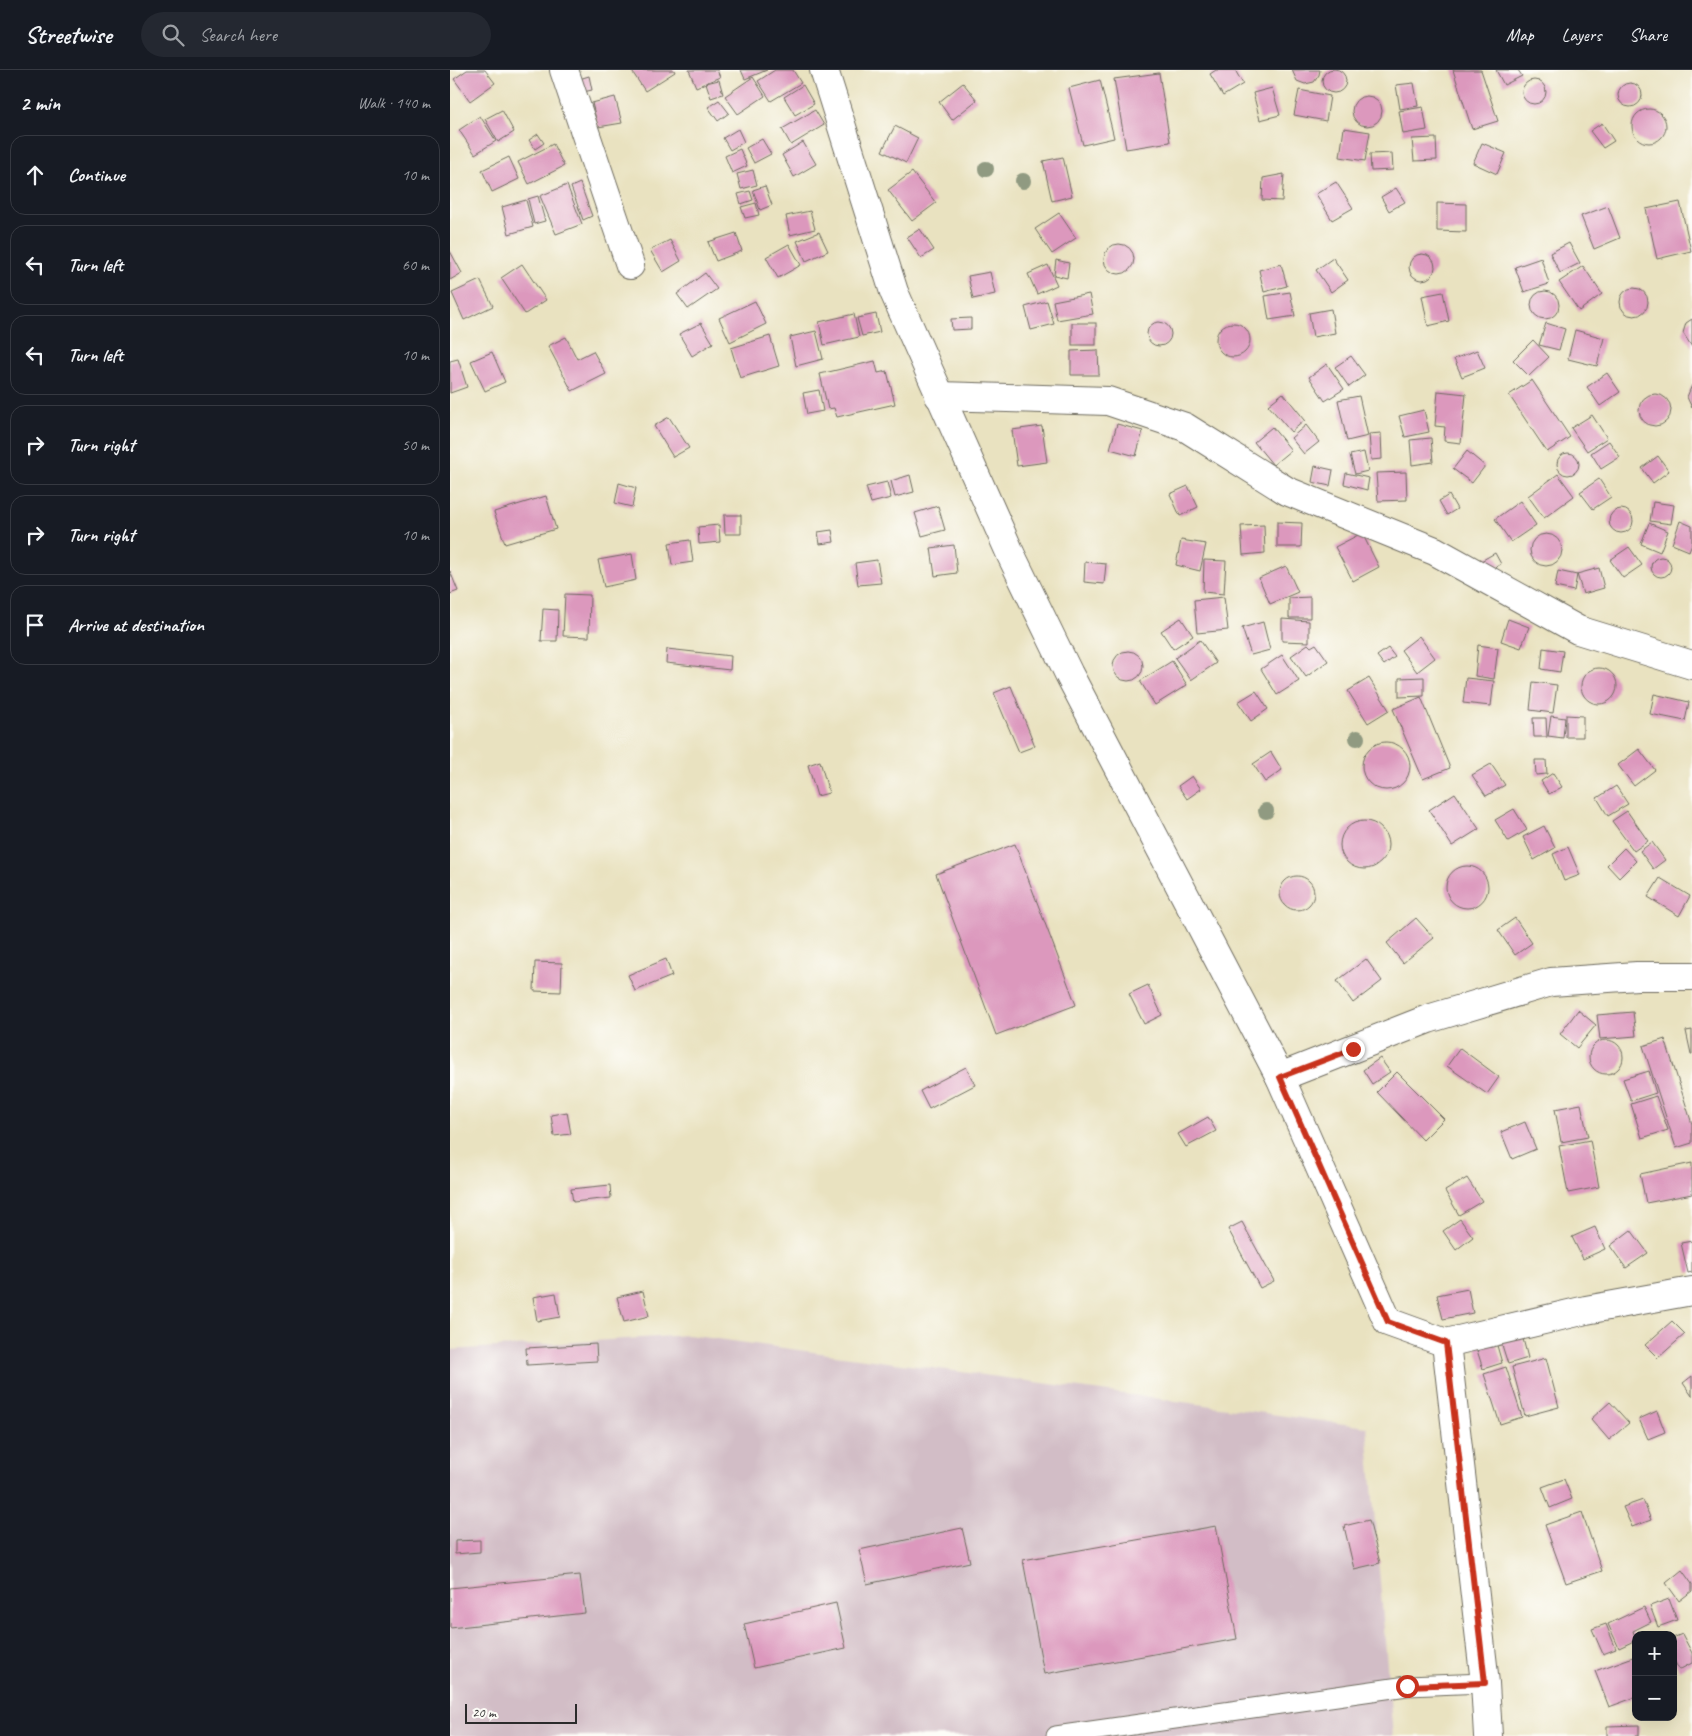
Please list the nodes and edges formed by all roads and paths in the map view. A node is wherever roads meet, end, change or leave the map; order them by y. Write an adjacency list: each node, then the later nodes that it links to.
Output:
1 (564, 70): 3 (street)
2 (824, 70): 4 (street)
3 (630, 265)
4 (940, 396): 5 (street); 7 (street)
5 (1692, 665)
6 (1692, 976): 7 (street)
7 (1280, 1077): 9 (street)
8 (1692, 1291): 9 (street)
9 (1446, 1343): 10 (street)
10 (1485, 1683): 11 (lane); 12 (street)
11 (1056, 1736)
12 (1488, 1736)

